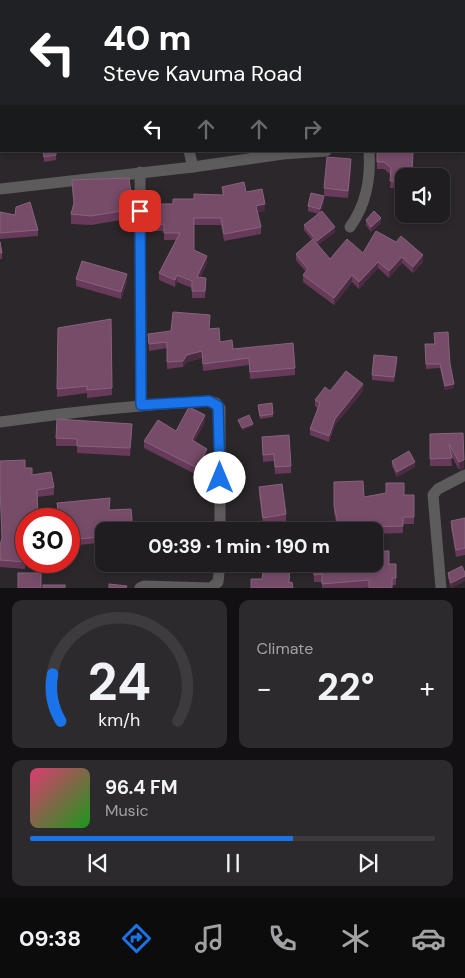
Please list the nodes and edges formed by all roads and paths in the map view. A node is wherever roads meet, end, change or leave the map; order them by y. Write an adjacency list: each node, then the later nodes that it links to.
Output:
1 (189, 152): 4 (street)
2 (312, 152): 4 (street)
3 (370, 152): 7 (street)
4 (192, 167): 5 (street)
5 (140, 172): 6 (street); 8 (street)
6 (0, 189)
7 (350, 227)
8 (141, 405): 9 (street); 11 (street)
9 (0, 422)
10 (465, 475): 14 (street)
11 (220, 522)
12 (219, 572): 13 (street)
13 (140, 588)
14 (441, 588)

